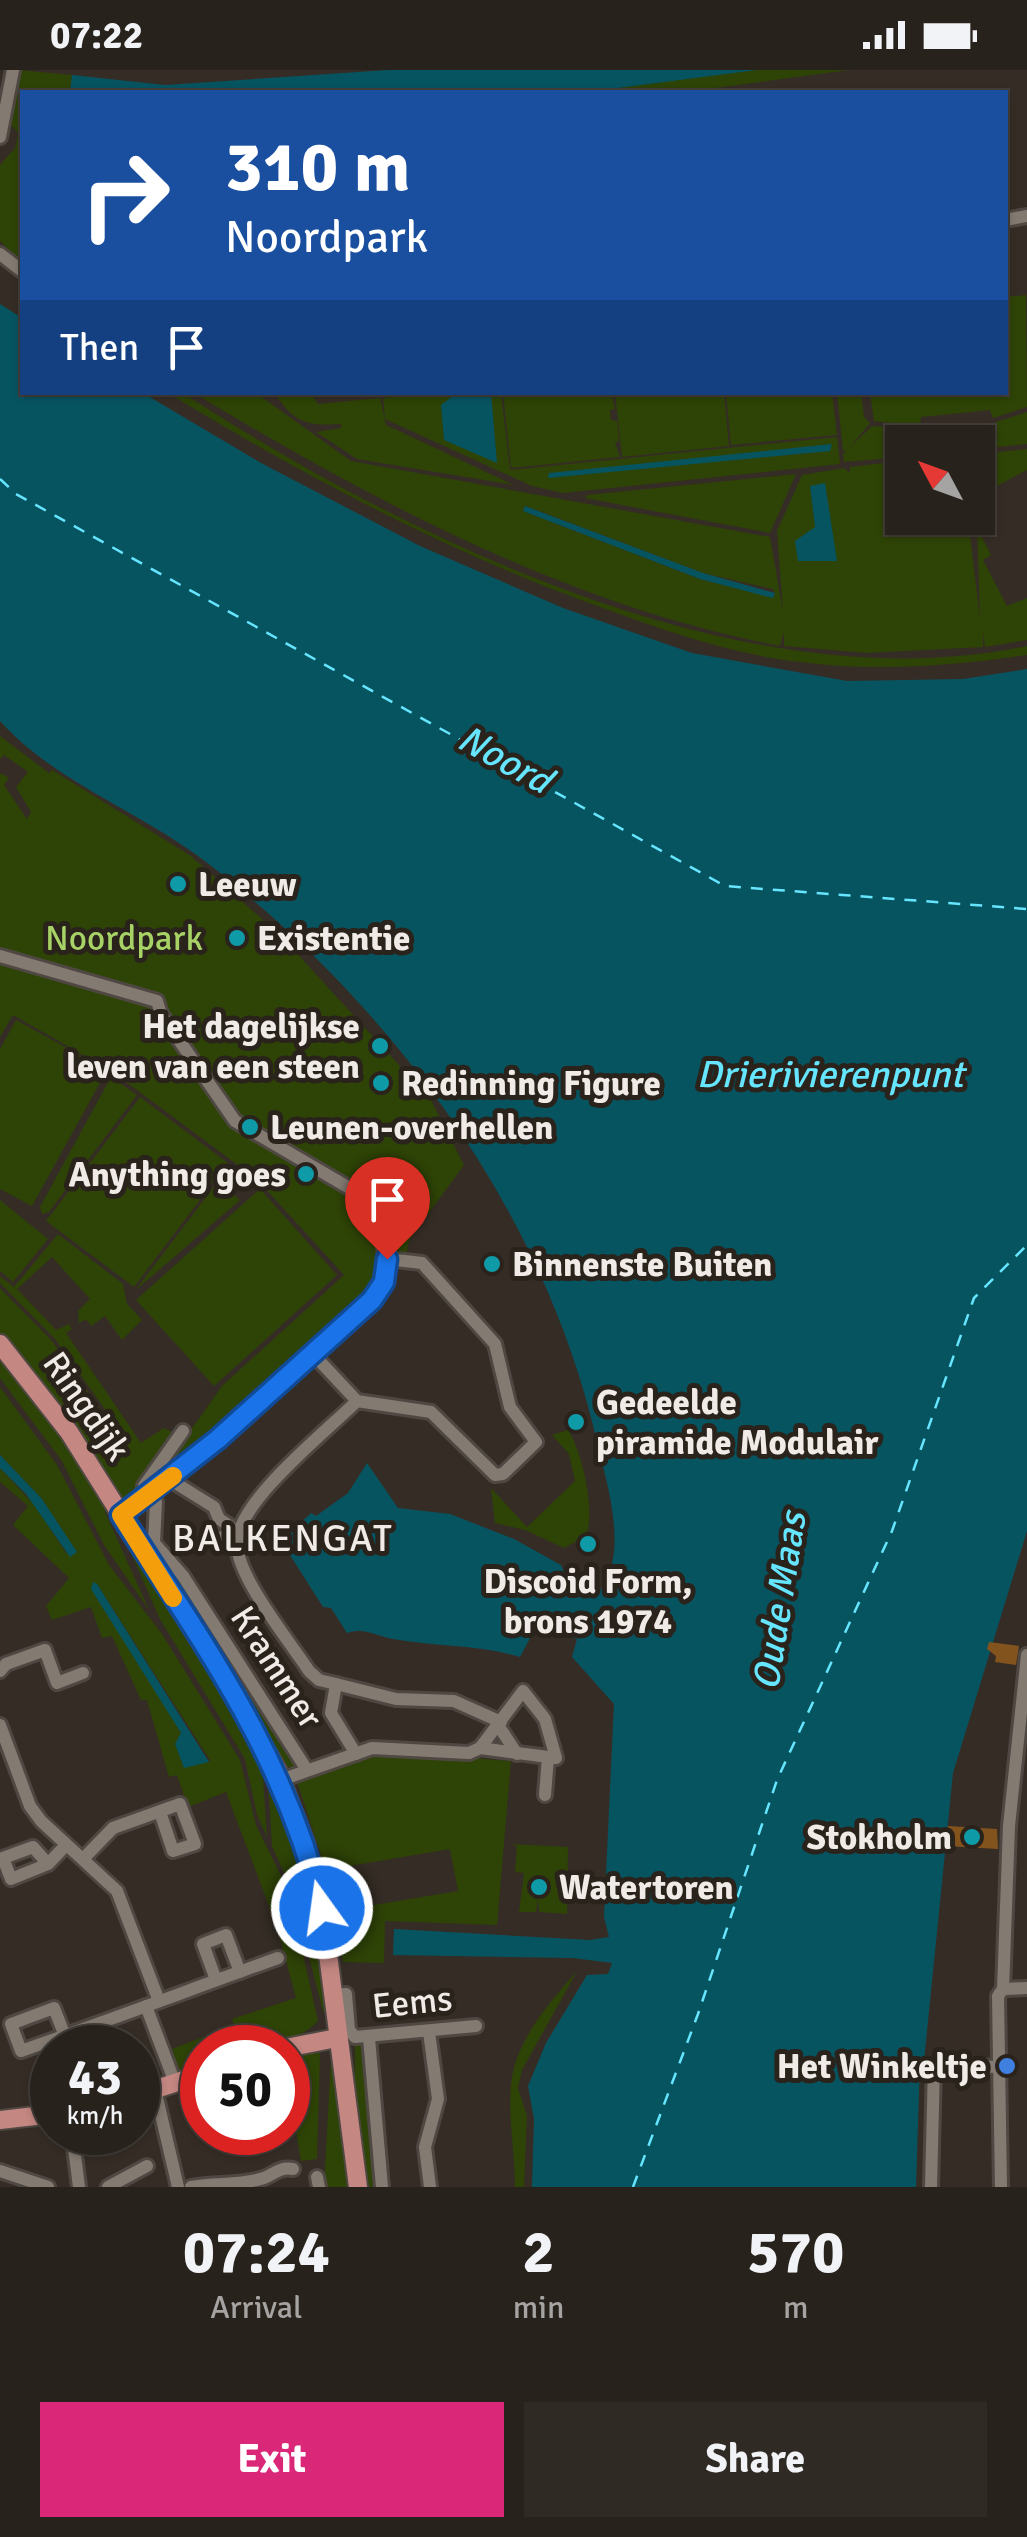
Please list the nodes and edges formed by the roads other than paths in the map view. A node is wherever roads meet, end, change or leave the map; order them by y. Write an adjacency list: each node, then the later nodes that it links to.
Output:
1 (13, 70): 2 (street)
2 (0, 137)
3 (0, 254): 4 (street)
4 (20, 269)
5 (0, 956): 6 (street)
6 (387, 1259): 8 (street); 9 (street)
7 (0, 1344): 13 (main road, Ringdijk)
8 (314, 1354): 9 (street); 11 (street)
9 (357, 1401): 18 (street)
10 (184, 1430): 12 (street)
11 (169, 1479): 12 (street); 14 (street)
12 (149, 1494): 13 (street); 25 (street, Krammer)
13 (121, 1515): 26 (main road, Ringdijk)
14 (214, 1540)
15 (1027, 1656): 36 (street)
16 (0, 1670): 17 (street)
17 (83, 1673)
18 (336, 1684): 20 (street); 22 (street)
19 (0, 1725): 29 (street)
20 (501, 1726): 21 (street); 23 (street); 24 (street)
21 (480, 1748): 22 (street); 23 (street)
22 (356, 1754): 25 (street)
23 (517, 1754): 24 (street)
24 (548, 1757): 27 (street)
25 (307, 1770): 26 (street)
26 (281, 1780): 41 (main road, Ringdijk)
27 (545, 1795)
28 (160, 1812): 30 (street)
29 (66, 1846): 30 (street); 31 (street)
30 (83, 1859): 37 (street)
31 (48, 1864)
32 (278, 1958): 33 (street)
33 (240, 1972): 34 (street); 34 (street)
34 (216, 1980): 37 (street)
35 (1027, 1988): 36 (street)
36 (1003, 1989): 43 (street)
37 (153, 2004): 38 (street); 45 (street)
38 (95, 2025)
39 (476, 2026): 40 (street, Eems)
40 (428, 2032): 41 (street, Eems); 61 (street)
41 (353, 2038): 42 (main road); 59 (main road, Ringdijk); 60 (street)
42 (310, 2044)
43 (999, 2067): 62 (street); 63 (street)
44 (180, 2081): 45 (main road)
45 (175, 2083): 46 (main road)
46 (160, 2088)
47 (30, 2117): 48 (main road)
48 (0, 2120)
49 (160, 2134): 57 (street)
50 (75, 2155): 55 (street)
51 (147, 2166): 56 (street)
52 (294, 2169): 58 (street)
53 (0, 2172): 54 (street)
54 (48, 2187)
55 (78, 2187)
56 (108, 2187)
57 (178, 2187)
58 (192, 2187)
59 (358, 2187)
60 (382, 2187)
61 (430, 2187)
62 (931, 2187)
63 (1000, 2187)

